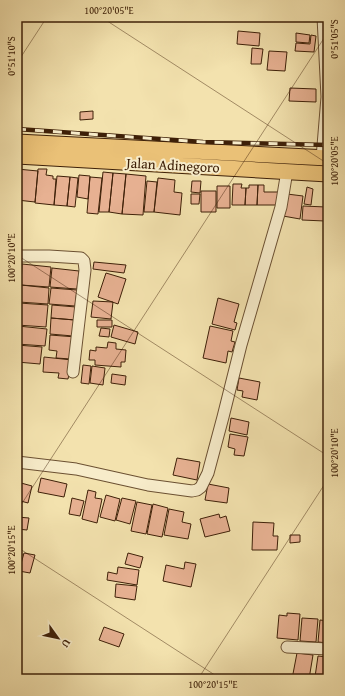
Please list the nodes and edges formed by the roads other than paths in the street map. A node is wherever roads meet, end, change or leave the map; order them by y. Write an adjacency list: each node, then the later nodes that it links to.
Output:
1 (323, 17): 4 (street)
2 (17, 142): 4 (highway, Jalan Adinegoro)
3 (17, 156): 5 (highway, Jalan Adinegoro)
4 (325, 158)
5 (287, 172): 6 (highway, Jalan Adinegoro); 9 (street)
6 (328, 174)
7 (17, 256): 8 (street)
8 (73, 372)
9 (17, 462)
10 (287, 646): 11 (street)
11 (328, 649)

